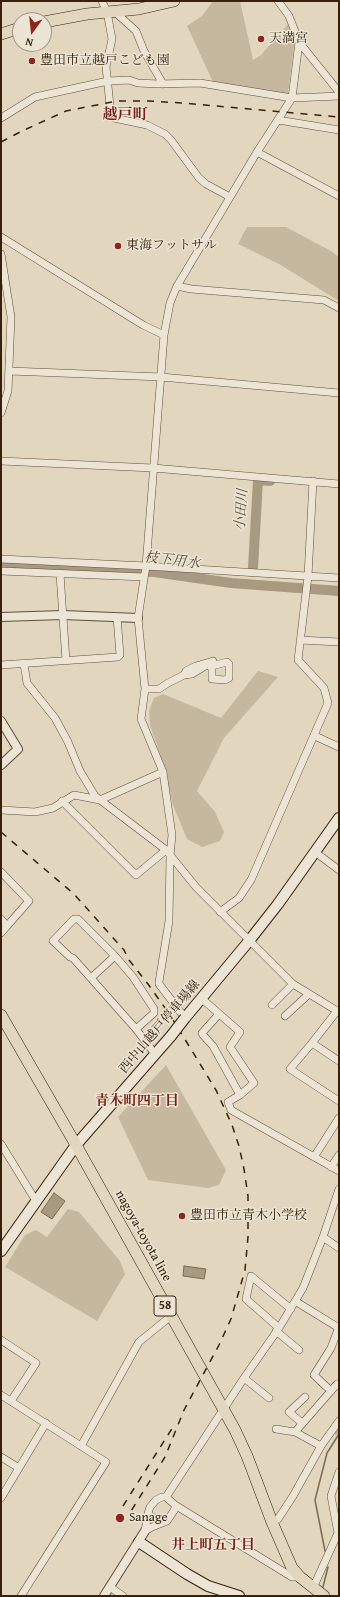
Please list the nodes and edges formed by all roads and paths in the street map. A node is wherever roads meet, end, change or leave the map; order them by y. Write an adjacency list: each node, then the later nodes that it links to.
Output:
1 (102, 1): 4 (street)
2 (174, 1): 4 (main road)
3 (278, 1): 9 (street)
4 (111, 12): 5 (main road); 10 (street); 11 (street)
5 (52, 21)
6 (1, 30): 8 (street)
7 (12, 31): 8 (main road)
8 (1, 34)
9 (298, 42): 12 (street); 14 (street)
10 (108, 81): 11 (street); 15 (street); 20 (street)
11 (163, 84): 14 (street)
12 (339, 92)
13 (339, 96): 14 (street)
14 (292, 98): 16 (street)
15 (1, 118)
16 (278, 120): 17 (street); 18 (street)
17 (339, 130)
18 (256, 152): 19 (street); 20 (street)
19 (339, 196)
20 (230, 197): 23 (street)
21 (1, 237): 25 (street)
22 (1, 254): 26 (street)
23 (177, 286): 24 (street); 25 (street)
24 (339, 308)
25 (164, 335): 27 (street)
26 (10, 371): 27 (street); 29 (street)
27 (161, 377): 28 (street); 31 (street)
28 (339, 393)
29 (1, 413)
30 (1, 461): 31 (street)
31 (153, 468): 32 (street); 35 (street)
32 (313, 481): 33 (street); 40 (street)
33 (339, 484)
34 (1, 559): 35 (street)
35 (145, 567): 38 (street); 40 (street)
36 (1, 572): 37 (street)
37 (60, 574): 38 (street); 41 (street)
38 (144, 577): 44 (street)
39 (339, 578): 40 (street)
40 (307, 580): 45 (street)
41 (63, 615): 42 (street); 43 (street); 47 (street)
42 (1, 617)
43 (117, 617): 44 (street); 47 (street)
44 (138, 618): 51 (street)
45 (300, 640): 46 (street); 53 (street)
46 (339, 642)
47 (66, 661): 49 (street)
48 (212, 663): 51 (street)
49 (24, 664): 50 (street); 57 (street)
50 (1, 665)
51 (145, 689): 56 (street)
52 (2, 725): 55 (street)
53 (315, 736): 54 (street); 65 (street)
54 (339, 747)
55 (1, 766)
56 (163, 772): 57 (street); 62 (street)
57 (100, 800): 58 (street); 62 (street)
58 (62, 801): 59 (street); 62 (street)
59 (1, 810)
60 (337, 825): 61 (main road, 西中山越戸停車場線)
61 (315, 852): 63 (street); 69 (main road, 西中山越戸停車場線)
62 (168, 853): 65 (street); 80 (street)
63 (339, 870)
64 (1, 872): 67 (street)
65 (220, 912): 69 (street)
66 (1, 919): 67 (street)
67 (7, 926): 68 (street)
68 (1, 933)
69 (249, 941): 72 (street); 74 (main road, 西中山越戸停車場線)
70 (115, 956): 71 (street); 71 (street); 81 (street)
71 (91, 978): 81 (street)
72 (293, 984): 73 (street); 75 (street)
73 (309, 994): 76 (street); 79 (street)
74 (201, 998): 77 (street); 80 (main road, 西中山越戸停車場線)
75 (272, 1005)
76 (338, 1012): 82 (street)
77 (219, 1014): 85 (street); 85 (street)
78 (1, 1015): 89 (main road, nagoya-toyota line / 58)
79 (285, 1016)
80 (185, 1018): 83 (main road, 西中山越戸停車場線, bridge)
81 (136, 1029): 83 (street)
82 (312, 1043): 84 (street); 86 (street)
83 (155, 1054): 89 (main road, 西中山越戸停車場線)
84 (339, 1061)
85 (240, 1095): 91 (street)
86 (339, 1101)
87 (339, 1118): 91 (street)
88 (1, 1144): 95 (street)
89 (76, 1145): 95 (main road, 西中山越戸停車場線); 101 (main road, nagoya-toyota line / 58)
90 (339, 1155): 92 (street)
91 (314, 1157): 92 (street)
92 (331, 1167): 93 (street)
93 (339, 1171)
94 (339, 1189): 96 (street)
95 (36, 1201): 97 (main road, 西中山越戸停車場線)
96 (323, 1237): 98 (street); 99 (street)
97 (3, 1244)
98 (339, 1248)
99 (295, 1301): 100 (street); 102 (street)
100 (291, 1309): 103 (street); 103 (street)
101 (171, 1316): 113 (main road, nagoya-toyota line / 58); 119 (street)
102 (339, 1328): 108 (street)
103 (277, 1330): 105 (street); 106 (street)
104 (1, 1340): 112 (street)
105 (299, 1350)
106 (244, 1378): 111 (street); 113 (street)
107 (339, 1386): 108 (street)
108 (331, 1391): 116 (street)
109 (1, 1395): 112 (street)
110 (305, 1397): 116 (street)
111 (269, 1398)
112 (11, 1401): 115 (street)
113 (224, 1410): 125 (street); 129 (main road, nagoya-toyota line / 58)
114 (339, 1421): 120 (street)
115 (46, 1423): 119 (street); 122 (street)
116 (302, 1423): 118 (street)
117 (276, 1429): 118 (street)
118 (295, 1432): 120 (street)
119 (81, 1446): 136 (street)
120 (321, 1446): 129 (street)
121 (1, 1457): 122 (street)
122 (20, 1468): 124 (street)
123 (339, 1472): 134 (street)
124 (2, 1495)
125 (166, 1497): 126 (street); 127 (street)
126 (175, 1505): 128 (street); 132 (street)
127 (148, 1514): 128 (street); 130 (street)
128 (165, 1521): 130 (street)
129 (272, 1522): 132 (main road, nagoya-toyota line / 58)
130 (145, 1531): 131 (street)
131 (139, 1542): 133 (street); 135 (main road)
132 (300, 1577): 134 (main road, nagoya-toyota line / 58)
133 (110, 1587): 137 (street); 138 (street)
134 (313, 1588): 139 (main road, nagoya-toyota line / 58)
135 (231, 1595)
136 (21, 1596)
137 (104, 1596)
138 (123, 1596)
139 (324, 1596)

